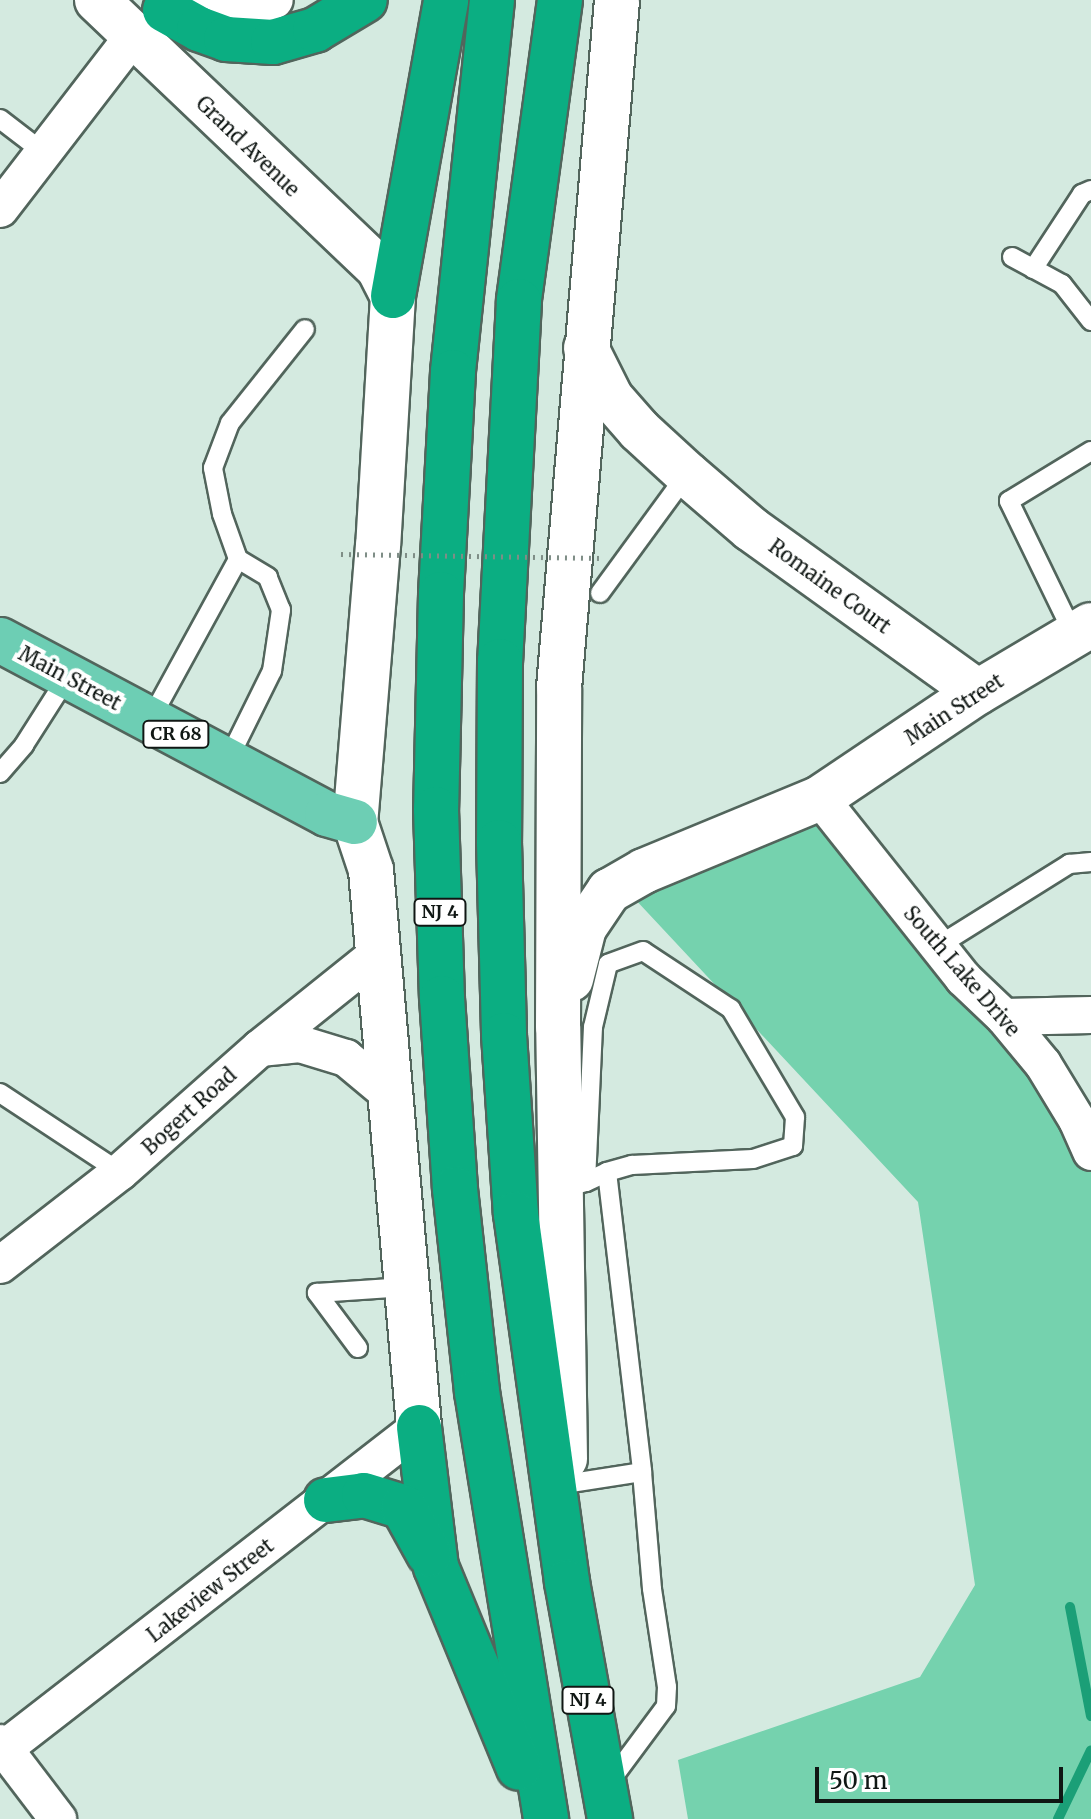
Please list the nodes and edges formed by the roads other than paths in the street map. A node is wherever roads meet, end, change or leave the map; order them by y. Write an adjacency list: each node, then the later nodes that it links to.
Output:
1 (97, 0): 9 (street, Grand Avenue)
2 (275, 0): 9 (street)
3 (365, 0): 9 (highway)
4 (446, 0): 17 (highway)
5 (492, 0): 59 (highway, NJ 4)
6 (560, 0): 55 (highway, NJ 4)
7 (617, 0): 10 (street)
8 (632, 0): 10 (street)
9 (148, 15): 12 (street); 17 (street, Grand Avenue)
10 (611, 63): 20 (street)
11 (0, 119): 12 (lane)
12 (43, 152): 14 (street)
13 (1091, 190): 16 (lane)
14 (0, 209)
15 (1012, 257): 16 (lane)
16 (1033, 269): 18 (lane)
17 (393, 296): 33 (street)
18 (1091, 321)
19 (305, 329): 23 (lane)
20 (586, 348): 22 (street, Romaine Court); 39 (street)
21 (1091, 451): 25 (lane)
22 (687, 474): 24 (lane); 28 (street, Romaine Court)
23 (238, 559): 29 (lane); 30 (lane)
24 (600, 593)
25 (1082, 630): 28 (street, Main Street)
26 (0, 640): 27 (main road, Main Street / CR 68)
27 (68, 676): 29 (main road, Main Street / CR 68); 31 (lane)
28 (978, 692): 32 (street, Main Street)
29 (150, 720): 30 (main road, Main Street / CR 68)
30 (227, 762): 33 (main road, Main Street / CR 68)
31 (0, 773)
32 (820, 798): 35 (street, South Lake Drive); 39 (street, Main Street)
33 (355, 822): 36 (street)
34 (1091, 862): 35 (lane)
35 (938, 946): 38 (street, South Lake Drive)
36 (376, 955): 40 (street, Bogert Road); 42 (street)
37 (1091, 1015): 38 (street)
38 (1004, 1017): 43 (street, South Lake Drive)
39 (558, 1027): 46 (street)
40 (260, 1048): 42 (street); 44 (street, Bogert Road)
41 (0, 1093): 44 (lane)
42 (388, 1093): 48 (street)
43 (1091, 1152)
44 (120, 1172): 47 (street, Bogert Road)
45 (607, 1172): 46 (lane); 46 (lane); 51 (lane)
46 (573, 1185): 52 (street)
47 (0, 1265)
48 (406, 1287): 49 (lane); 50 (street)
49 (358, 1348)
50 (419, 1427): 53 (street, Lakeview Street); 54 (highway)
51 (642, 1472): 52 (lane); 57 (lane)
52 (565, 1484): 55 (highway)
53 (326, 1500): 54 (highway); 56 (street, Lakeview Street)
54 (436, 1567): 59 (highway)
55 (567, 1582): 57 (highway, NJ 4)
56 (1, 1748): 58 (street)
57 (607, 1804)
58 (58, 1819)
59 (543, 1819)

